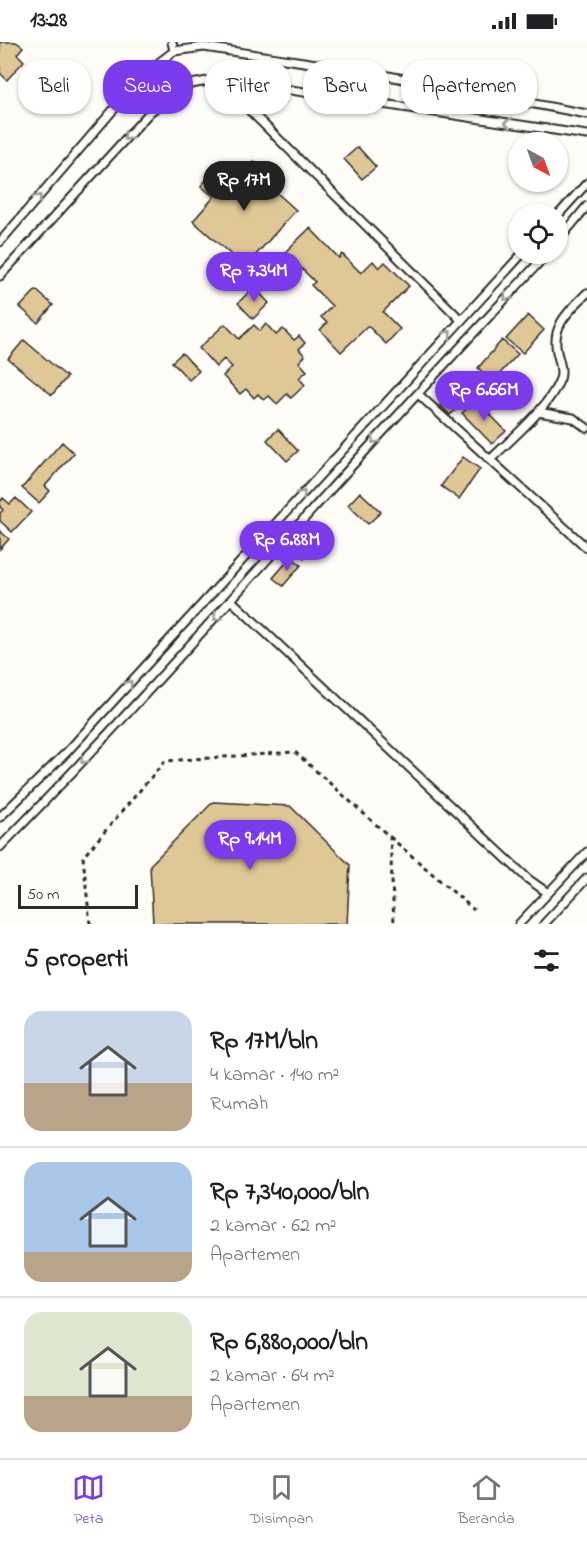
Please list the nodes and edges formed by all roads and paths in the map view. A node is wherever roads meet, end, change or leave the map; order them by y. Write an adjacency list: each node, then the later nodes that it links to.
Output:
1 (172, 42): 2 (lane)
2 (174, 51): 6 (lane); 12 (lane, one-way to 2)
3 (205, 81): 15 (lane, one-way to 15)
4 (291, 90): 7 (lane, one-way to 4)
5 (253, 114): 17 (lane)
6 (587, 114)
7 (587, 135)
8 (587, 183): 9 (lane)
9 (568, 204)
10 (587, 206): 11 (lane)
11 (568, 229)
12 (0, 242)
13 (513, 264): 17 (lane)
14 (538, 264): 18 (lane, one-way to 18)
15 (0, 276)
16 (587, 293): 19 (lane)
17 (461, 320): 24 (lane, one-way to 17)
18 (418, 394): 21 (lane); 23 (lane, one-way to 23)
19 (538, 412): 20 (lane); 21 (lane)
20 (587, 428)
21 (490, 460): 22 (lane)
22 (587, 548)
23 (232, 601): 26 (lane, one-way to 26); 29 (lane)
24 (0, 817)
25 (390, 837): 30 (path); 31 (path); 32 (path)
26 (0, 847)
27 (587, 852): 29 (lane)
28 (587, 878): 34 (lane)
29 (548, 893): 33 (lane)
30 (474, 910)
31 (90, 924)
32 (394, 924)
33 (519, 924)
34 (544, 924)

